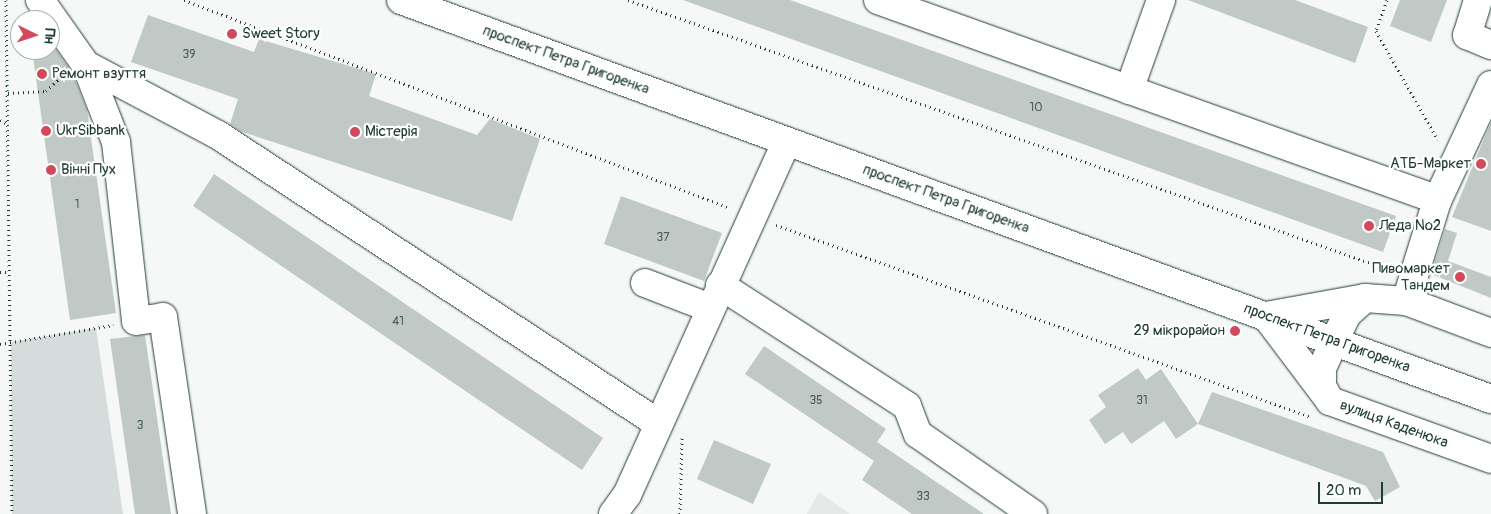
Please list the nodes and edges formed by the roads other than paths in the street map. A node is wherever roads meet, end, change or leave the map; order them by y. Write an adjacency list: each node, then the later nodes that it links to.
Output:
1 (40, 0): 7 (main road)
2 (401, 0): 10 (main road, проспект Петра Григоренка)
3 (878, 0): 9 (main road)
4 (1161, 0): 9 (main road)
5 (1478, 0): 6 (main road)
6 (1491, 45)
7 (83, 62): 21 (main road); 23 (main road)
8 (1491, 85): 11 (main road)
9 (1129, 90): 11 (main road)
10 (786, 141): 14 (main road); 16 (main road, проспект Петра Григоренка)
11 (1437, 201): 13 (main road)
12 (645, 283): 14 (main road)
13 (1410, 290): 15 (main road); 17 (main road)
14 (715, 296): 21 (main road); 25 (main road)
15 (1365, 298): 16 (main road); 18 (main road, вулиця Каденюка)
16 (1266, 316): 18 (main road, проспект Петра Григоренка); 20 (main road)
17 (1491, 333)
18 (1334, 341): 19 (main road, проспект Петра Григоренка); 20 (main road, вулиця Каденюка)
19 (1491, 399)
20 (1325, 411): 22 (main road, вулиця Каденюка)
21 (671, 425): 24 (main road)
22 (1491, 459)
23 (192, 514)
24 (614, 514)
25 (1033, 514)

